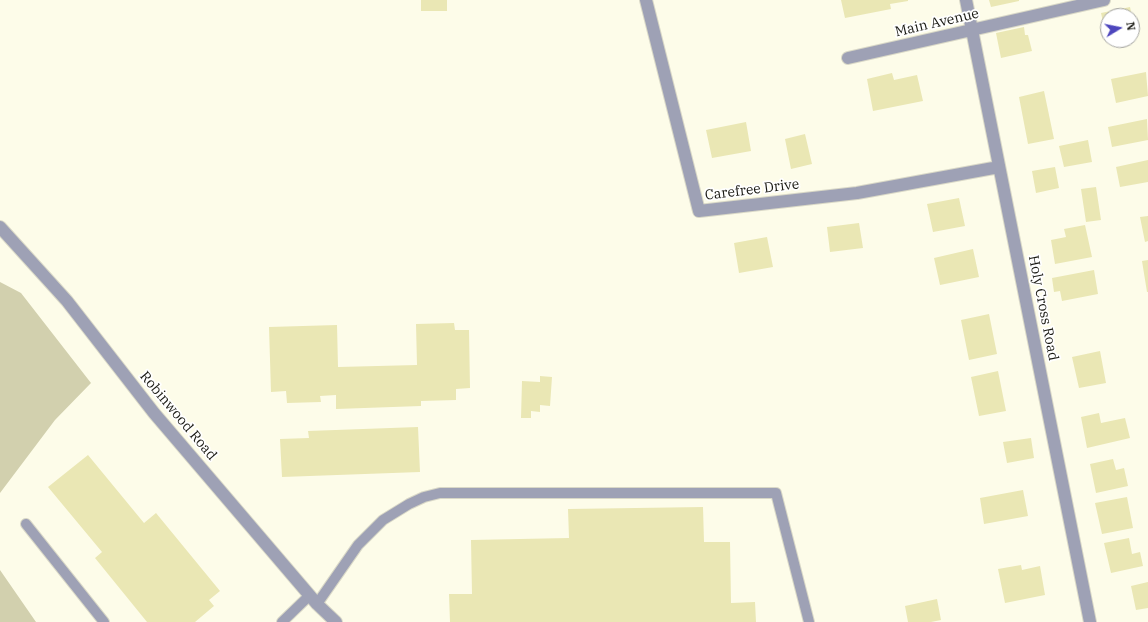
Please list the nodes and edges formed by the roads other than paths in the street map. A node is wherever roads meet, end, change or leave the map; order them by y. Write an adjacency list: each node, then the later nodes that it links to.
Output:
1 (646, 0): 6 (street, Carefree Drive)
2 (966, 0): 4 (street, Holy Cross Road)
3 (1104, 0): 4 (street, Main Avenue)
4 (972, 30): 5 (street, Main Avenue); 6 (street, Holy Cross Road)
5 (848, 58)
6 (999, 168): 14 (street, Holy Cross Road)
7 (0, 227): 9 (street, Robinwood Road)
8 (26, 524): 10 (lane)
9 (314, 599): 11 (lane); 12 (street, Robinwood Road); 13 (lane)
10 (104, 622)
11 (282, 622)
12 (336, 622)
13 (809, 622)
14 (1090, 622)

